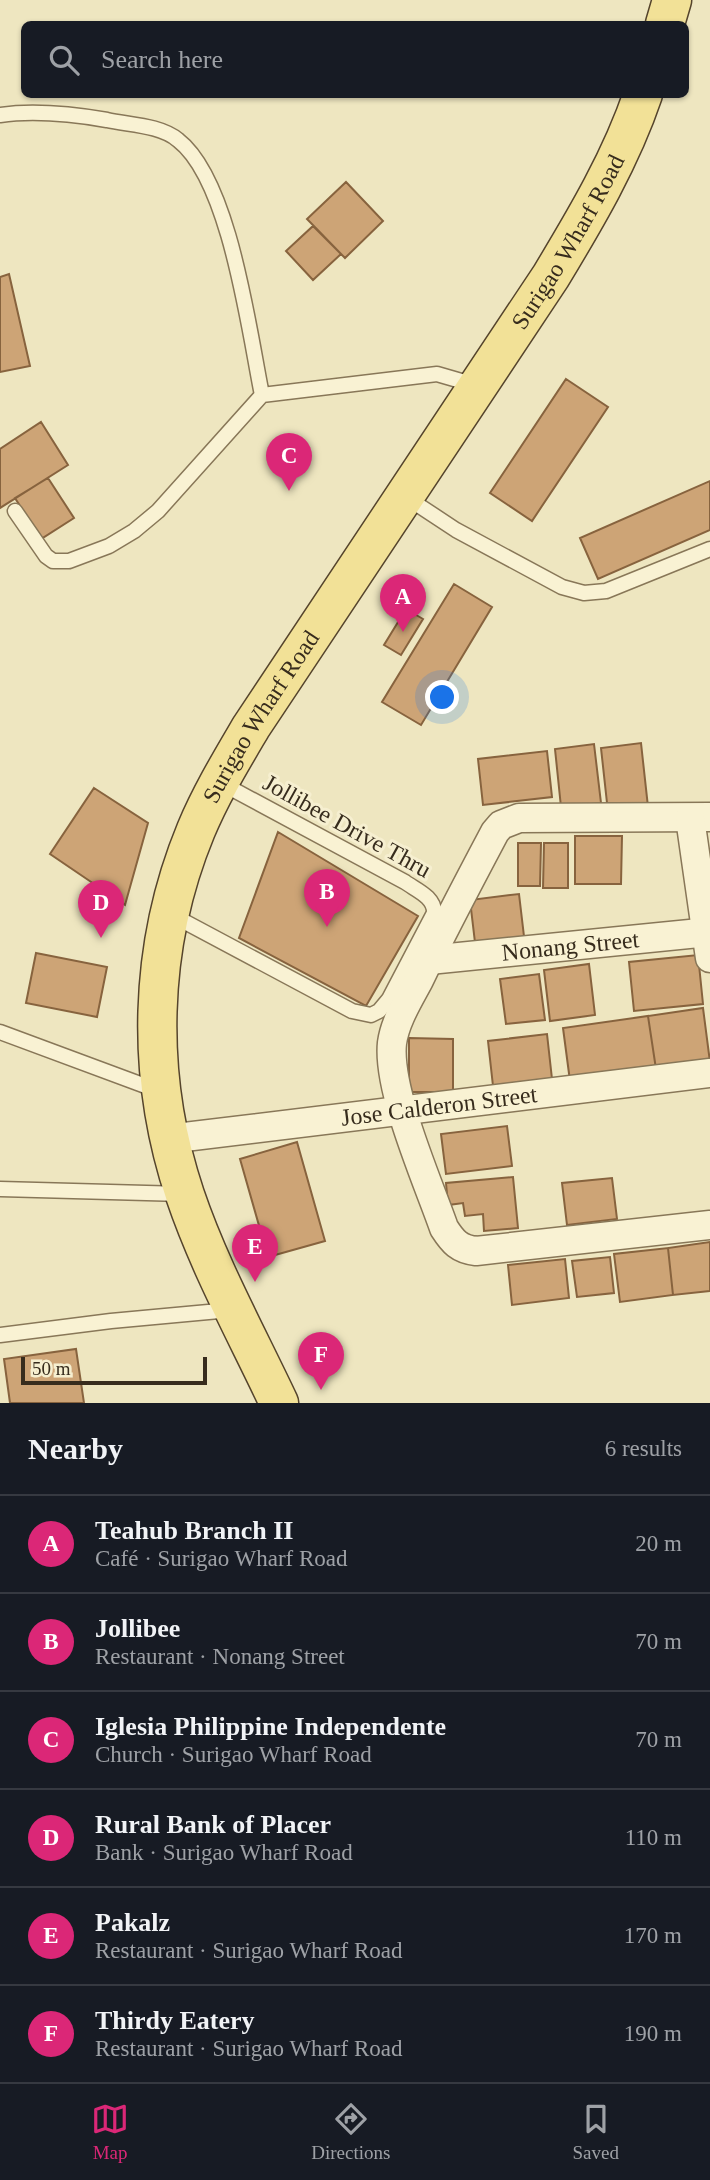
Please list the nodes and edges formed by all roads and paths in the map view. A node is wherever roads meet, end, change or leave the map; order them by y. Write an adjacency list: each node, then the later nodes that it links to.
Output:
1 (672, 0): 2 (main road)
2 (666, 21)
3 (641, 98): 5 (main road, Surigao Wharf Road)
4 (0, 115): 6 (lane)
5 (479, 387): 6 (lane); 7 (main road, Surigao Wharf Road)
6 (262, 396): 8 (lane)
7 (404, 496): 9 (lane); 10 (main road, Surigao Wharf Road)
8 (15, 511)
9 (710, 549)
10 (219, 782): 12 (main road, Surigao Wharf Road); 12 (lane, Jollibee Drive Thru)
11 (700, 818): 13 (street); 14 (street)
12 (170, 915): 17 (main road, Surigao Wharf Road)
13 (709, 941): 14 (street, Nonang Street)
14 (429, 960): 18 (street)
15 (0, 1032): 17 (lane)
16 (710, 1073): 18 (street, Jose Calderon Street)
17 (160, 1092): 19 (main road, Surigao Wharf Road)
18 (403, 1110): 19 (street, Jose Calderon Street); 22 (street)
19 (168, 1139): 21 (main road, Surigao Wharf Road)
20 (0, 1189): 21 (lane)
21 (185, 1195): 23 (main road, Surigao Wharf Road)
22 (710, 1225)
23 (235, 1310): 24 (lane); 25 (main road, Surigao Wharf Road)
24 (0, 1335)
25 (279, 1403)

